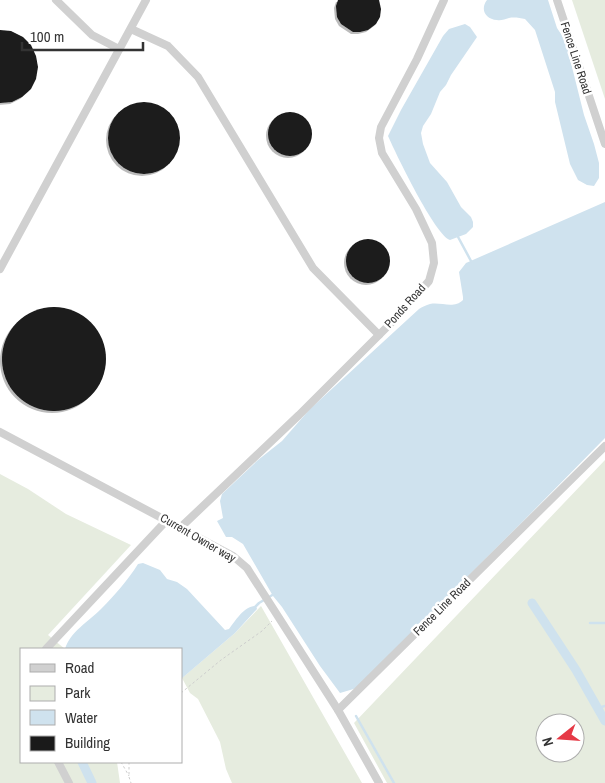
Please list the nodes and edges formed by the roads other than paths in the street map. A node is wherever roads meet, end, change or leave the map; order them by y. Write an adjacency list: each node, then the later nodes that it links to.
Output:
1 (56, 0): 6 (street)
2 (146, 0): 5 (street)
3 (444, 0): 9 (street, Ponds Road)
4 (557, 0): 7 (street, Fence Line Road)
5 (131, 29): 6 (street); 9 (street)
6 (119, 50): 8 (street)
7 (605, 144)
8 (0, 269)
9 (378, 335): 13 (street, Ponds Road)
10 (0, 432): 12 (street, Current Owner way)
11 (605, 446): 15 (street, Fence Line Road)
12 (167, 520): 13 (street, Current Owner way); 14 (street)
13 (181, 527): 15 (street, Current Owner way)
14 (47, 648)
15 (338, 710): 18 (street)
16 (59, 763): 17 (street)
17 (69, 783)
18 (379, 783)

